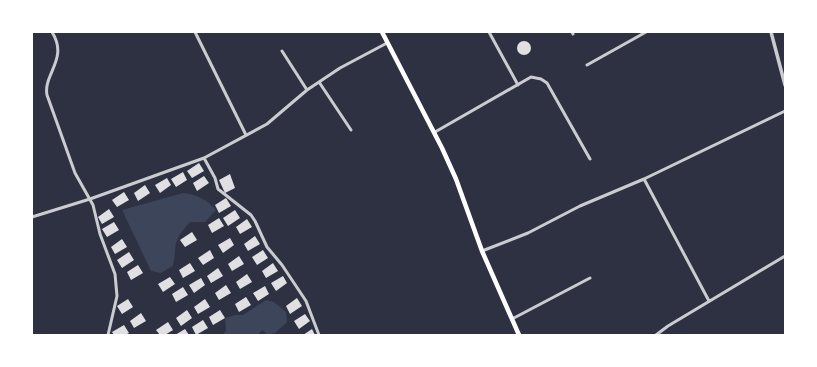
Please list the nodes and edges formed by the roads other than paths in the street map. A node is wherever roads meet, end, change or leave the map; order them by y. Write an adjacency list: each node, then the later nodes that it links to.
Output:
1 (52, 32): 21 (street)
2 (195, 32): 17 (street)
3 (382, 32): 7 (highway)
4 (489, 32): 11 (street)
5 (646, 32): 9 (street)
6 (771, 32): 12 (street)
7 (388, 43): 10 (street); 16 (highway)
8 (282, 50): 13 (street)
9 (587, 65)
10 (319, 82): 13 (street); 15 (street)
11 (518, 85): 16 (street); 19 (street)
12 (785, 85)
13 (307, 90): 17 (street)
14 (785, 111): 20 (street)
15 (351, 130)
16 (434, 132): 23 (highway)
17 (246, 135): 18 (street)
18 (204, 158): 21 (street); 29 (street)
19 (590, 159)
20 (644, 179): 23 (street); 26 (street)
21 (90, 199): 22 (street); 28 (street)
22 (32, 217)
23 (482, 251): 27 (highway)
24 (785, 256): 26 (street)
25 (590, 278): 27 (street)
26 (709, 301): 31 (street)
27 (512, 319): 30 (highway)
28 (108, 335)
29 (319, 335)
30 (520, 335)
31 (656, 335)

